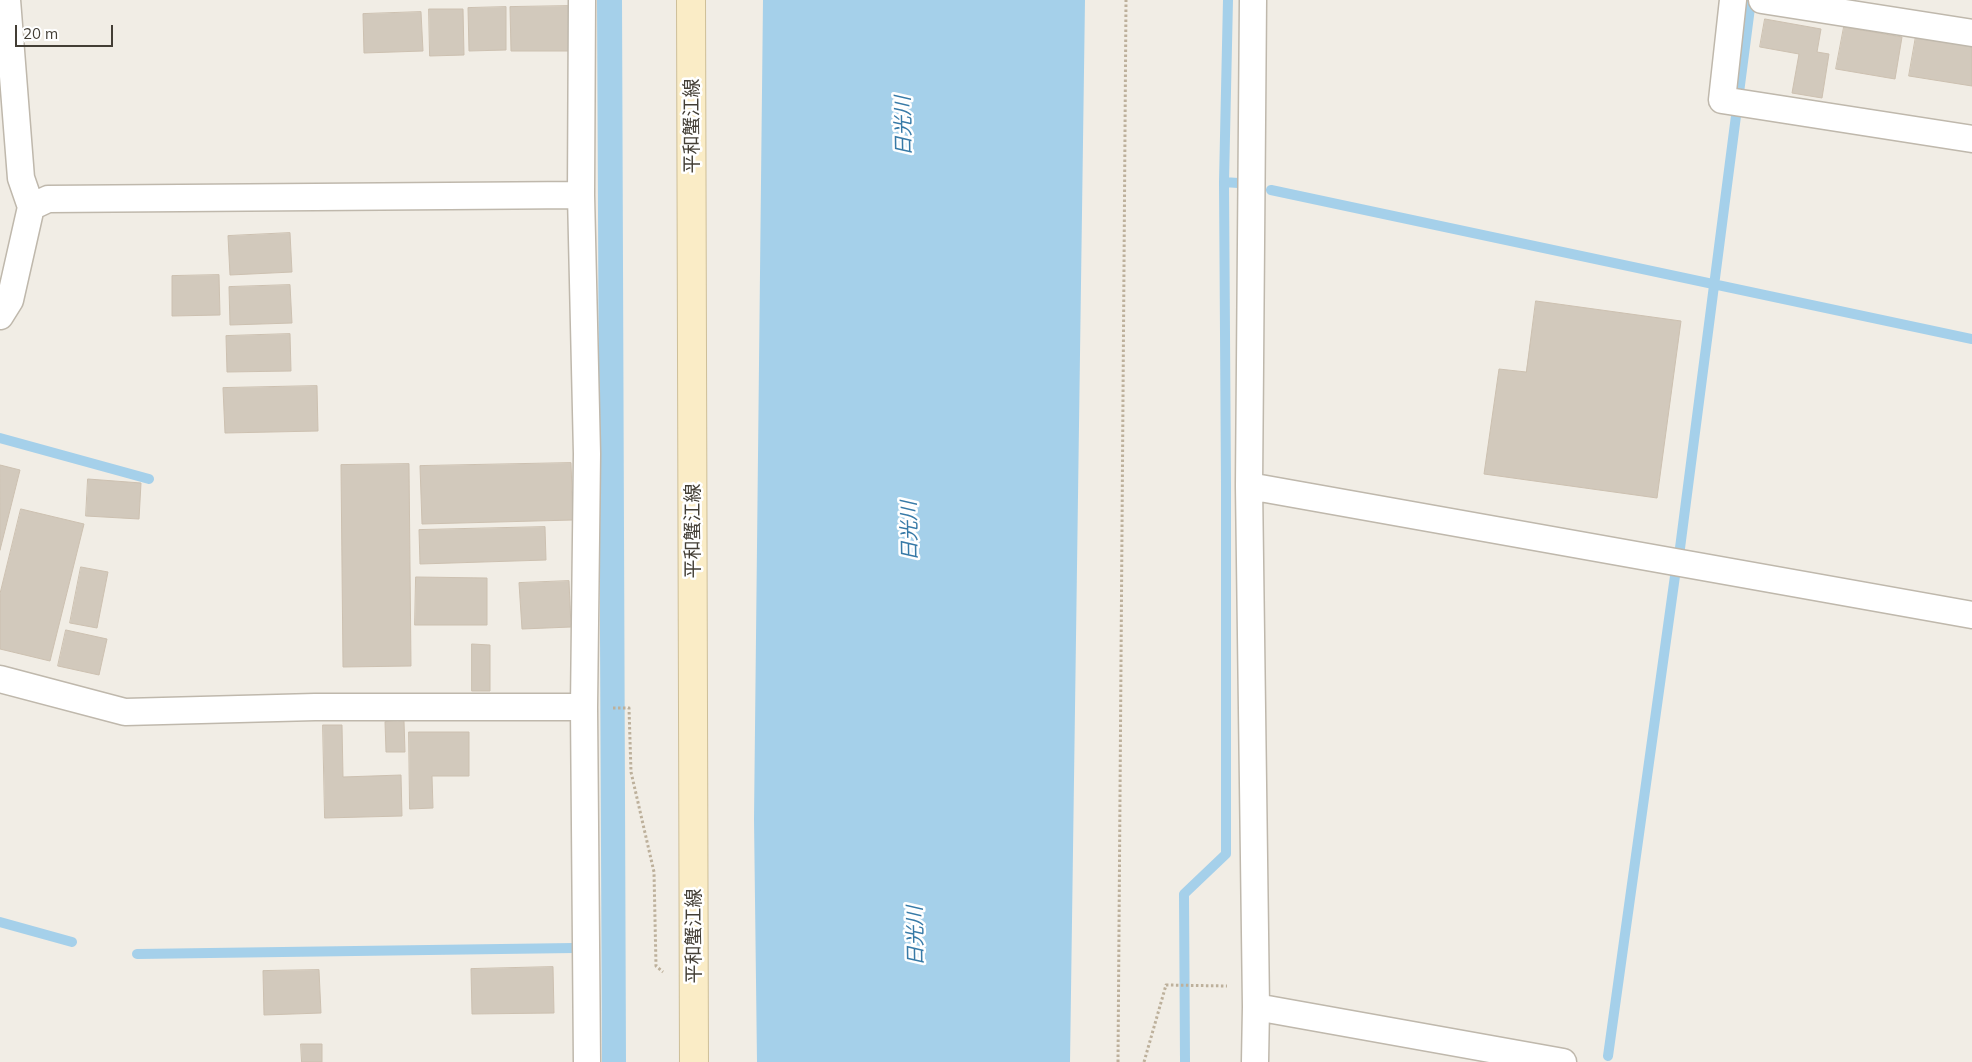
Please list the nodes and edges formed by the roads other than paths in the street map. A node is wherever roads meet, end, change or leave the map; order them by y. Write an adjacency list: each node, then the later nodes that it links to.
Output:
1 (7, 0): 10 (street)
2 (582, 0): 9 (street)
3 (692, 0): 18 (main road, 平和蟹江線)
4 (1253, 0): 12 (street)
5 (1732, 0): 8 (street)
6 (1766, 0): 7 (street)
7 (1972, 33)
8 (1972, 139)
9 (582, 195): 10 (street); 15 (street)
10 (31, 207): 11 (street)
11 (0, 316)
12 (1249, 486): 13 (street); 16 (street)
13 (1972, 615)
14 (0, 679): 15 (street)
15 (584, 707): 17 (street)
16 (1256, 1007): 19 (street); 20 (street)
17 (587, 1062)
18 (694, 1062)
19 (1255, 1062)
20 (1563, 1062)

